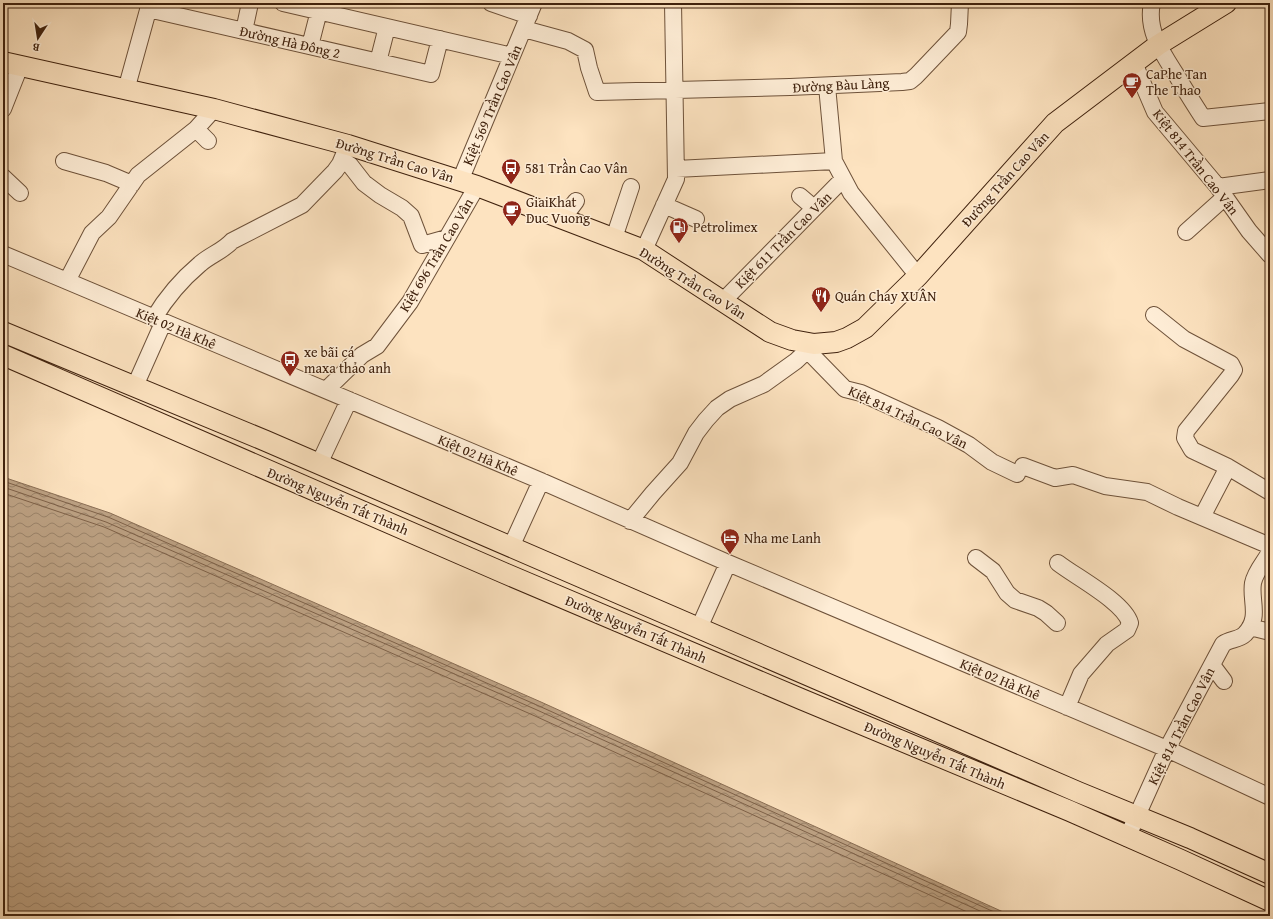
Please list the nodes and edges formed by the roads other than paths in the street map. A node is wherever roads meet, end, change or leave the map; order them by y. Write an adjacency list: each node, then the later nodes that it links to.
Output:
1 (250, 3): 12 (street)
2 (283, 3): 9 (street)
3 (491, 3): 10 (street, Kiệt 569 Trần Cao Vân)
4 (673, 3): 23 (street)
5 (960, 3): 21 (street, Đường Bàu Làng)
6 (1152, 3): 15 (street)
7 (1226, 3): 15 (main road, Đường Trần Cao Vân)
8 (149, 6): 12 (street, Đường Hà Đông 2); 22 (street)
9 (320, 7): 11 (street); 14 (street)
10 (529, 16): 16 (street, Kiệt 569 Trần Cao Vân); 17 (street, Kiệt 569 Trần Cao Vân)
11 (387, 27): 13 (street); 18 (street)
12 (244, 31): 14 (street, Đường Hà Đông 2)
13 (440, 39): 17 (street); 18 (street, Đường Hà Đông 2)
14 (310, 46): 18 (street, Đường Hà Đông 2)
15 (1158, 46): 19 (main road, Đường Trần Cao Vân); 26 (street)
16 (585, 50): 23 (street, Đường Bàu Làng)
17 (512, 56): 37 (street, Kiệt 569 Trần Cao Vân)
18 (378, 62)
19 (1134, 63): 39 (street, Kiệt 814 Trần Cao Vân); 53 (main road, Đường Trần Cao Vân)
20 (12, 64): 22 (main road, Đường Trần Cao Vân); 24 (street)
21 (827, 86): 23 (street, Đường Bàu Làng); 31 (street)
22 (126, 90): 25 (main road, Đường Trần Cao Vân)
23 (675, 90): 32 (street)
24 (3, 109)
25 (214, 109): 27 (street); 29 (main road, Đường Trần Cao Vân)
26 (1270, 111)
27 (196, 129): 28 (street); 36 (street)
28 (208, 141)
29 (345, 153): 37 (main road, Đường Trần Cao Vân); 48 (street); 57 (street)
30 (64, 161): 36 (street)
31 (834, 161): 32 (street); 34 (street)
32 (676, 169): 43 (street)
33 (3, 177): 40 (street)
34 (843, 179): 44 (street, Kiệt 611 Trần Cao Vân); 53 (street)
35 (1270, 180): 39 (street)
36 (132, 184): 54 (street)
37 (468, 184): 45 (main road, Đường Trần Cao Vân); 48 (street, Kiệt 696 Trần Cao Vân)
38 (631, 186): 49 (street)
39 (1221, 192): 47 (street); 52 (street, Kiệt 814 Trần Cao Vân)
40 (20, 193)
41 (800, 196): 44 (street)
42 (576, 201): 45 (street)
43 (664, 205): 46 (street); 50 (street)
44 (814, 208): 55 (street, Kiệt 611 Trần Cao Vân)
45 (561, 218): 49 (main road, Đường Trần Cao Vân)
46 (696, 219)
47 (1186, 232)
48 (447, 238): 62 (street, Kiệt 696 Trần Cao Vân)
49 (614, 238): 50 (main road, Đường Trần Cao Vân)
50 (644, 250): 55 (main road, Đường Trần Cao Vân)
51 (3, 254): 54 (street, Kiệt 02 Hà Khê)
52 (1270, 255)
53 (918, 276): 59 (main road, Đường Trần Cao Vân)
54 (67, 281): 57 (street, Kiệt 02 Hà Khê)
55 (723, 301): 59 (main road, Đường Trần Cao Vân)
56 (1154, 315): 67 (street)
57 (158, 320): 61 (street); 62 (street, Kiệt 02 Hà Khê)
58 (3, 332): 61 (main road, Đường Nguyễn Tất Thành)
59 (810, 347): 70 (street, Kiệt 814 Trần Cao Vân); 71 (street)
60 (3, 355): 65 (main road, Đường Nguyễn Tất Thành)
61 (135, 386): 64 (main road, Đường Nguyễn Tất Thành)
62 (326, 390): 63 (street, Kiệt 02 Hà Khê)
63 (349, 400): 66 (street); 68 (street, Kiệt 02 Hà Khê)
64 (248, 433): 65 (main road); 66 (main road, Đường Nguyễn Tất Thành)
65 (238, 458): 79 (main road, Đường Nguyễn Tất Thành)
66 (319, 464): 73 (main road, Đường Nguyễn Tất Thành)
67 (1228, 467): 69 (street); 70 (street)
68 (541, 481): 71 (street, Kiệt 02 Hà Khê); 73 (street)
69 (1270, 492)
70 (1202, 517): 72 (street, Kiệt 814 Trần Cao Vân)
71 (630, 521): 76 (street, Kiệt 02 Hà Khê)
72 (1270, 546)
73 (511, 547): 78 (main road, Đường Nguyễn Tất Thành)
74 (1270, 552): 81 (street)
75 (976, 558): 80 (street)
76 (728, 563): 82 (street); 87 (street, Kiệt 02 Hà Khê)
77 (1058, 563): 87 (street)
78 (576, 575): 79 (main road); 82 (main road, Đường Nguyễn Tất Thành)
79 (565, 599): 88 (main road, Đường Nguyễn Tất Thành)
80 (1057, 623)
81 (1250, 627): 83 (street); 84 (street, Kiệt 814 Trần Cao Vân)
82 (699, 628): 86 (main road, Đường Nguyễn Tất Thành)
83 (1270, 632)
84 (1212, 664): 85 (street); 89 (street, Kiệt 814 Trần Cao Vân)
85 (1224, 681)
86 (832, 685): 88 (main road); 91 (main road, Đường Nguyễn Tất Thành)
87 (1067, 707): 89 (street, Kiệt 02 Hà Khê)
88 (823, 708): 92 (main road, Đường Nguyễn Tất Thành)
89 (1168, 750): 90 (street, Kiệt 02 Hà Khê); 91 (street, Kiệt 814 Trần Cao Vân)
90 (1270, 796)
91 (1137, 816): 92 (street, Kiệt 814 Trần Cao Vân); 93 (main road, Đường Nguyễn Tất Thành)
92 (1128, 838): 94 (main road, Đường Nguyễn Tất Thành)
93 (1270, 874)
94 (1270, 901)

